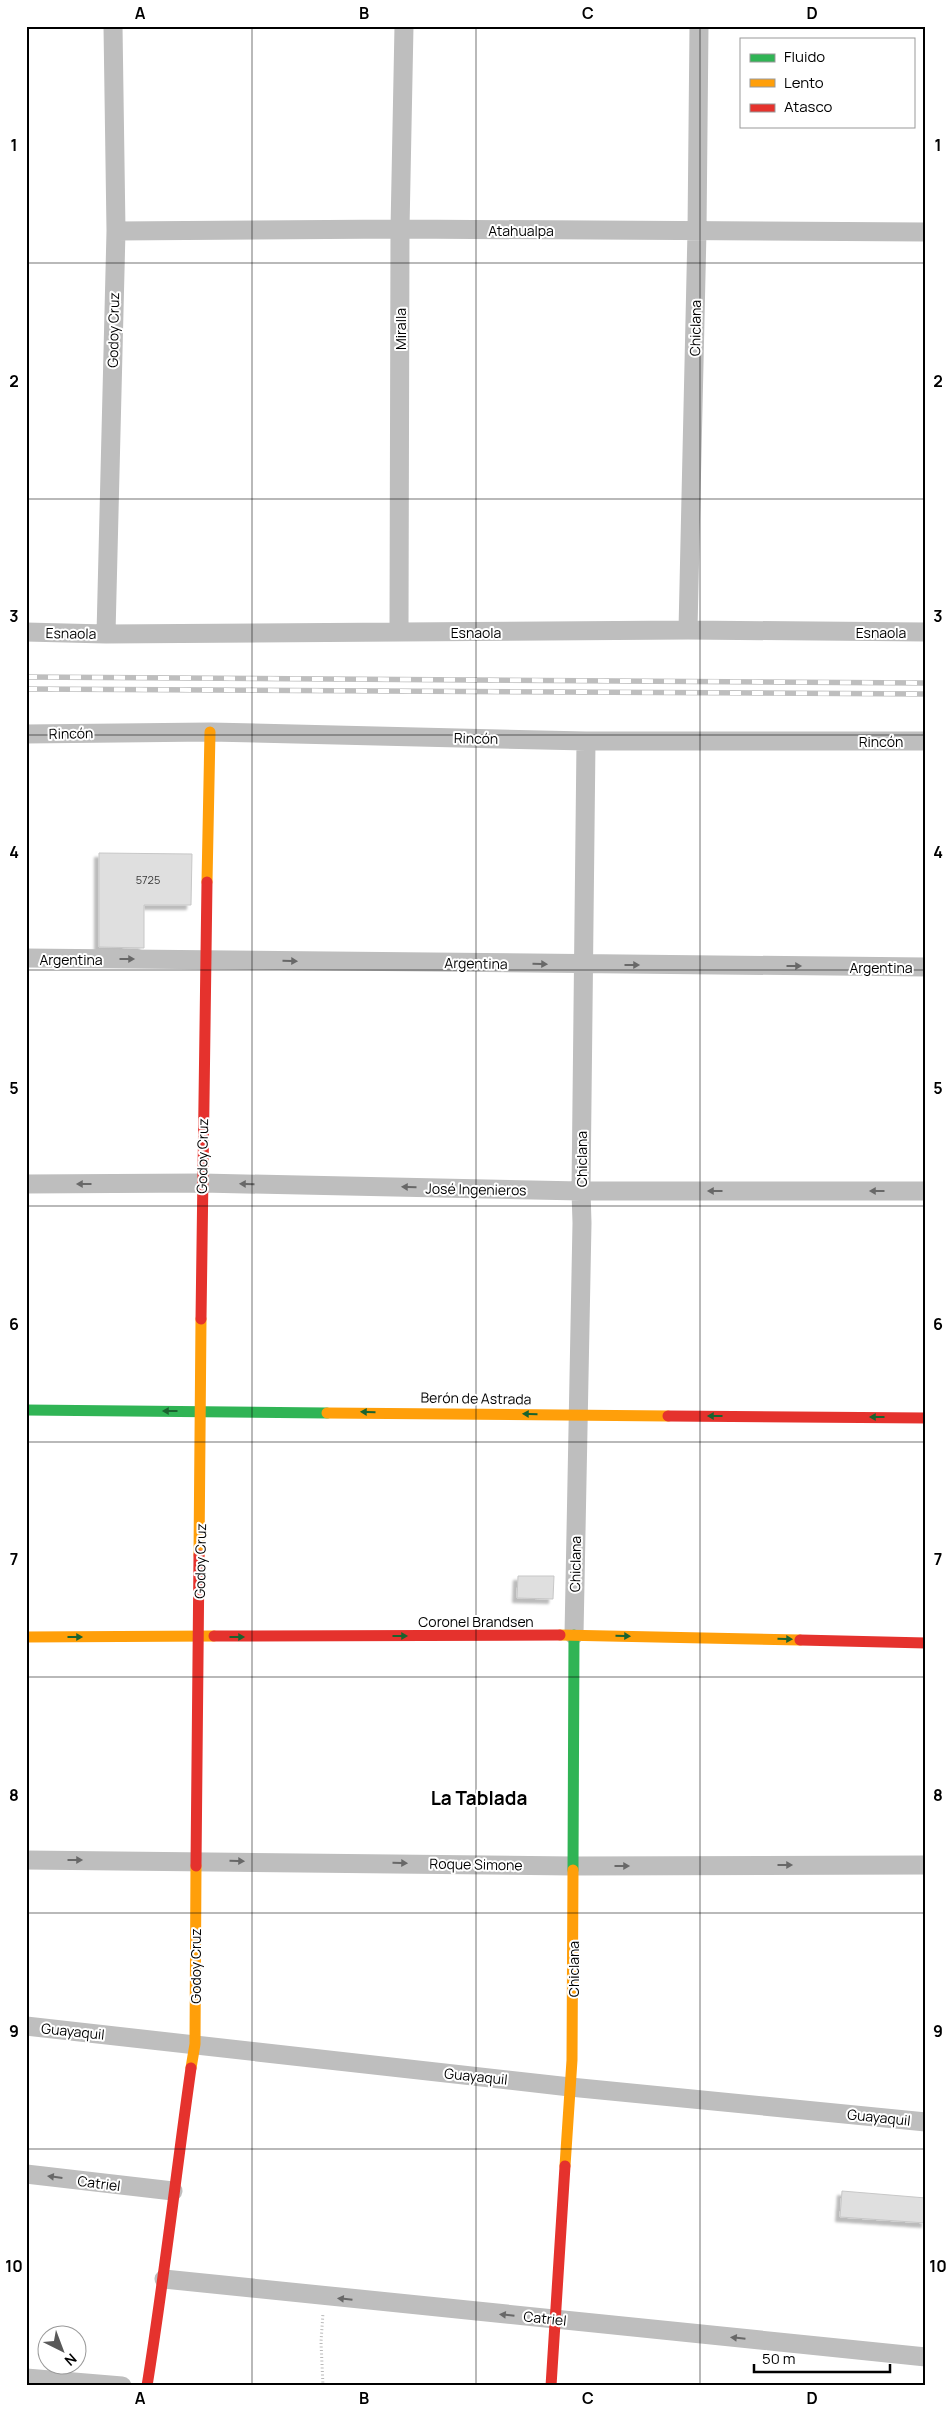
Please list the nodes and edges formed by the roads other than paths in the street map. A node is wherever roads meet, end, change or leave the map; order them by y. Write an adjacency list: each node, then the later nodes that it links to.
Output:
1 (113, 26): 5 (street, Godoy Cruz)
2 (404, 26): 4 (street, Miralla)
3 (699, 26): 6 (street, Chiclana)
4 (400, 229): 5 (street, Atahualpa); 6 (street, Atahualpa); 10 (street, Miralla)
5 (116, 231): 12 (street, Godoy Cruz)
6 (697, 231): 7 (street, Atahualpa); 8 (street, Chiclana)
7 (926, 232)
8 (688, 630): 10 (street, Esnaola); 11 (street, Esnaola)
9 (26, 632): 12 (street, Esnaola)
10 (399, 632): 12 (street, Esnaola)
11 (926, 632)
12 (106, 634)
13 (210, 732): 14 (street, Rincón); 15 (street, Rincón); 18 (street, Godoy Cruz)
14 (26, 734)
15 (586, 741): 16 (street, Rincón); 19 (street, Chiclana)
16 (926, 742)
17 (26, 958): 18 (street, Argentina, one-way to 18)
18 (205, 960): 19 (street, Argentina, one-way to 19); 22 (street, Godoy Cruz)
19 (583, 964): 20 (street, Argentina, one-way to 20); 23 (street, Chiclana)
20 (926, 967)
21 (26, 1184): 22 (street, José Ingenieros, one-way to 21)
22 (202, 1184): 23 (street, José Ingenieros, one-way to 22); 26 (street, Godoy Cruz)
23 (581, 1191): 24 (street, José Ingenieros, one-way to 23); 27 (street, Chiclana)
24 (926, 1191)
25 (26, 1410): 26 (street, Berón de Astrada, one-way to 25)
26 (201, 1411): 27 (street, Berón de Astrada, one-way to 26); 31 (street, Godoy Cruz)
27 (579, 1414): 28 (street, Berón de Astrada, one-way to 27); 29 (street, Chiclana)
28 (926, 1418)
29 (574, 1635): 31 (street, Coronel Brandsen, one-way to 29); 32 (street, Coronel Brandsen, one-way to 32); 36 (street, Chiclana)
30 (26, 1637): 31 (street, Coronel Brandsen, one-way to 31)
31 (199, 1637): 34 (street, Godoy Cruz)
32 (926, 1643)
33 (26, 1860): 34 (street, Roque Simone, one-way to 34)
34 (195, 1861): 36 (street, Roque Simone, one-way to 36); 38 (street, Godoy Cruz)
35 (926, 1864): 36 (street, Roque Simone, one-way to 35)
36 (573, 1866): 39 (street, Chiclana)
37 (26, 2026): 38 (street, Guayaquil)
38 (195, 2044): 39 (street, Guayaquil); 42 (street, Godoy Cruz)
39 (570, 2087): 40 (street, Guayaquil); 44 (street, Chiclana)
40 (926, 2122)
41 (26, 2174): 42 (street, Catriel, one-way to 41)
42 (173, 2191): 43 (street, Godoy Cruz)
43 (164, 2279): 44 (street, Catriel, one-way to 43); 48 (street, Godoy Cruz)
44 (554, 2319): 45 (street, Catriel, one-way to 44); 49 (street, Chiclana)
45 (926, 2357)
46 (26, 2378): 47 (street)
47 (122, 2386)
48 (148, 2386)
49 (551, 2386)

